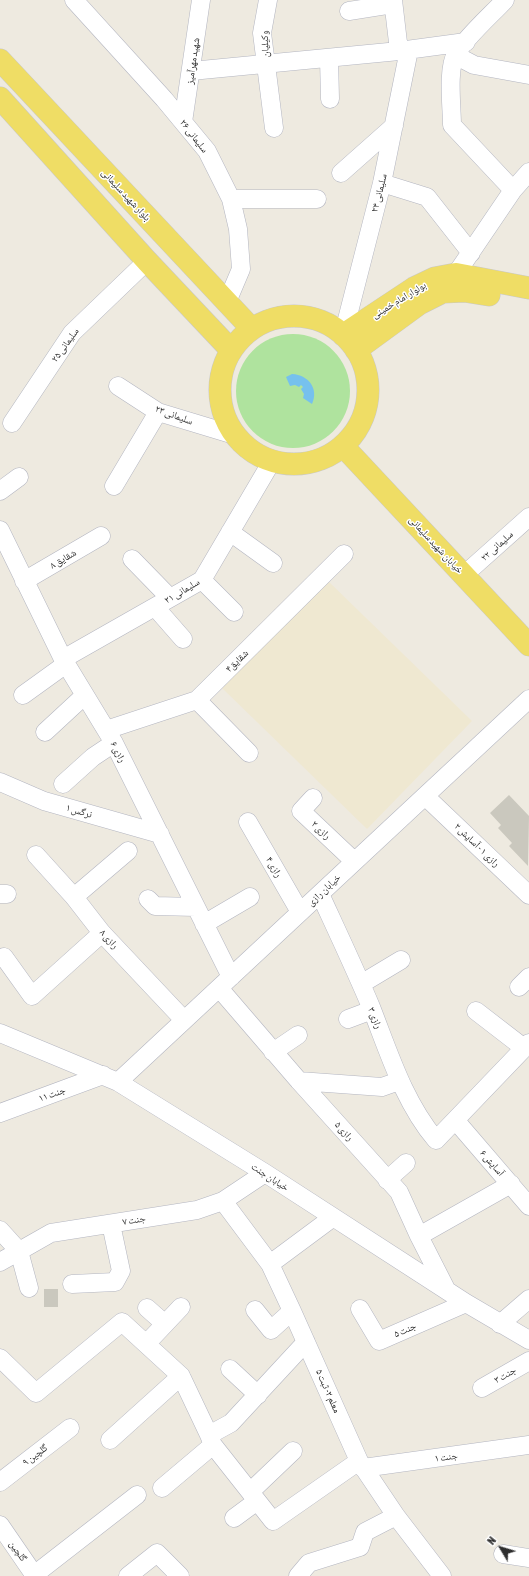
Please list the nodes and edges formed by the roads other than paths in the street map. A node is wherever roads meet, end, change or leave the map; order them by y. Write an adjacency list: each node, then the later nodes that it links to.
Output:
1 (74, 0): 16 (street, سلیمانی ۲۶)
2 (201, 0): 12 (street, شهید مهرآمیز)
3 (268, 0): 11 (street, وکیلیان)
4 (506, 0): 7 (street)
5 (393, 2): 6 (street); 8 (street, سلیمانی ۲۴)
6 (349, 11)
7 (460, 48): 8 (street); 13 (street); 22 (street)
8 (404, 50): 9 (street); 17 (street, سلیمانی ۲۴)
9 (329, 58): 11 (street); 15 (street)
10 (0, 60): 30 (main road, بلوار شهید سلیمانی)
11 (266, 64): 12 (street); 18 (street, وکیلیان)
12 (191, 71): 16 (street, شهید مهرآمیز)
13 (529, 75)
14 (0, 98): 26 (main road)
15 (330, 99)
16 (183, 122): 23 (street, سلیمانی ۲۶)
17 (394, 126): 20 (street); 21 (street, سلیمانی ۲۴)
18 (274, 128)
19 (529, 172): 22 (street)
20 (341, 173)
21 (382, 183): 25 (street); 32 (street, سلیمانی ۲۴)
22 (512, 190): 25 (street)
23 (231, 199): 24 (street); 30 (street, سلیمانی ۲۶)
24 (317, 199)
25 (470, 253): 27 (street)
26 (147, 261): 33 (main road); 36 (street, سلیمانی ۲۵)
27 (456, 274): 28 (main road, بولوار امام خمینی); 32 (main road, بولوار امام خمینی)
28 (529, 288)
29 (529, 301): 32 (main road, بولوار امام خمینی)
30 (227, 302): 31 (main road, بلوار شهید سلیمانی)
31 (252, 329): 32 (main road); 33 (main road)
32 (350, 342): 38 (main road)
33 (231, 350): 37 (main road)
34 (118, 386): 35 (street, سلیمانی ۲۳)
35 (158, 412): 37 (street, سلیمانی ۲۳); 41 (street)
36 (12, 423)
37 (234, 435): 39 (main road)
38 (343, 446): 39 (main road); 51 (main road, خیابان شهید سلیمانی)
39 (272, 461): 45 (street, سلیمانی ۲۱)
40 (19, 477): 42 (street)
41 (114, 486)
42 (0, 491)
43 (529, 517): 51 (street, سلیمانی ۲۲)
44 (0, 530): 47 (street, رازی ۶)
45 (230, 532): 50 (street); 52 (street, سلیمانی ۲۱)
46 (101, 536): 53 (street, شقایق ۸)
47 (5, 552): 53 (street, رازی ۶)
48 (344, 554): 62 (street, شقایق۴)
49 (132, 559): 54 (street)
50 (273, 563)
51 (464, 575): 57 (main road, خیابان شهید سلیمانی)
52 (202, 580): 54 (street, سلیمانی ۲۱); 55 (street)
53 (24, 581): 58 (street, رازی ۶)
54 (162, 602): 56 (street); 58 (street, سلیمانی ۲۱)
55 (234, 612)
56 (183, 639)
57 (529, 645)
58 (64, 661): 59 (street, رازی ۶); 60 (street, سلیمانی ۲۱)
59 (85, 695): 63 (street); 64 (street, رازی ۶)
60 (23, 696)
61 (529, 699): 68 (street, خیابان رازی)
62 (197, 700): 64 (street, شقایق۴); 65 (street)
63 (45, 732)
64 (110, 736): 67 (street, شقایق۴); 71 (street, رازی ۶)
65 (249, 753)
66 (0, 782): 71 (street, نرگس ۱)
67 (63, 784)
68 (425, 796): 74 (street, خیابان رازی); 76 (street, رازی ۱ - آسایش ۲)
69 (313, 798): 74 (street, رازی ۲)
70 (248, 822): 81 (street, رازی ۴)
71 (160, 834): 80 (street, رازی ۶)
72 (128, 851): 77 (street)
73 (36, 855): 77 (street, رازی ۸)
74 (354, 861): 75 (street, خیابان رازی)
75 (320, 894): 81 (street, خیابان رازی); 87 (street, رازی ۳)
76 (529, 895)
77 (74, 897): 83 (street, رازی ۸)
78 (250, 897): 82 (street)
79 (148, 899): 80 (street)
80 (196, 907): 82 (street, رازی ۶)
81 (300, 912): 86 (street, خیابان رازی)
82 (204, 924): 86 (street, رازی ۶)
83 (102, 933): 84 (street); 91 (street, رازی ۸)
84 (4, 957)
85 (401, 960): 87 (street)
86 (225, 982): 91 (street, خیابان رازی); 95 (street, رازی ۵)
87 (362, 984): 88 (street, رازی ۳)
88 (372, 1010): 90 (street); 98 (street, رازی ۳)
89 (476, 1010): 94 (street)
90 (348, 1019)
91 (184, 1020): 96 (street, خیابان رازی)
92 (0, 1033): 96 (street, خیابان جنت)
93 (298, 1035): 95 (street)
94 (526, 1045): 100 (street)
95 (273, 1052): 97 (street, رازی ۵)
96 (111, 1078): 99 (street, جنت ۱۱); 102 (street, خیابان جنت)
97 (299, 1081): 98 (street); 103 (street, رازی ۵)
98 (399, 1081): 100 (street, رازی ۳)
99 (0, 1113)
100 (456, 1121): 104 (street, آسایش ۶)
101 (406, 1164): 103 (street)
102 (265, 1173): 105 (street, جنت ۷); 107 (street, خیابان جنت)
103 (387, 1180): 110 (street, رازی ۵)
104 (511, 1184): 106 (street, آسایش ۶); 110 (street)
105 (223, 1201): 108 (street, جنت ۷); 113 (street, معلم ۲- ثبت ۵)
106 (529, 1206)
107 (332, 1218): 113 (street); 116 (street, خیابان جنت)
108 (111, 1224): 111 (street, جنت ۷); 114 (street)
109 (0, 1230): 111 (street)
110 (419, 1236): 116 (street, رازی ۵)
111 (19, 1251): 112 (street, جنت ۷); 115 (street)
112 (0, 1262)
113 (270, 1264): 123 (street, معلم ۲- ثبت ۵)
114 (72, 1284)
115 (29, 1288)
116 (446, 1290): 118 (street, خیابان جنت)
117 (529, 1300): 125 (street)
118 (466, 1303): 121 (street, جنت ۵); 125 (street, خیابان جنت)
119 (181, 1307): 124 (street)
120 (147, 1308): 124 (street)
121 (360, 1309)
122 (255, 1310): 123 (street)
123 (292, 1311): 127 (street, معلم ۲- ثبت ۵)
124 (165, 1324): 128 (street)
125 (500, 1324): 126 (street, خیابان جنت)
126 (529, 1340)
127 (306, 1342): 134 (street); 140 (street, معلم ۲- ثبت ۵)
128 (147, 1343): 129 (street); 132 (street)
129 (0, 1358)
130 (529, 1362): 133 (street, جنت ۳)
131 (230, 1369): 134 (street)
132 (181, 1376): 136 (street); 137 (street)
133 (482, 1388)
134 (258, 1395): 137 (street)
135 (70, 1428): 141 (street, گلچین ۹)
136 (110, 1440)
137 (211, 1440): 142 (street); 144 (street)
138 (529, 1445): 140 (street, جنت ۱)
139 (293, 1452): 144 (street)
140 (361, 1464): 144 (street); 145 (street, معلم ۲- ثبت ۵)
141 (0, 1482)
142 (162, 1488)
143 (137, 1495): 150 (street)
144 (253, 1497): 146 (street)
145 (396, 1516): 153 (street); 154 (street, معلم ۲- ثبت ۵)
146 (234, 1518)
147 (0, 1525): 150 (street, گلچین)
148 (503, 1554): 149 (street)
149 (529, 1558)
150 (35, 1576)
151 (128, 1576): 152 (street)
152 (180, 1576)
153 (298, 1576)
154 (442, 1576)

